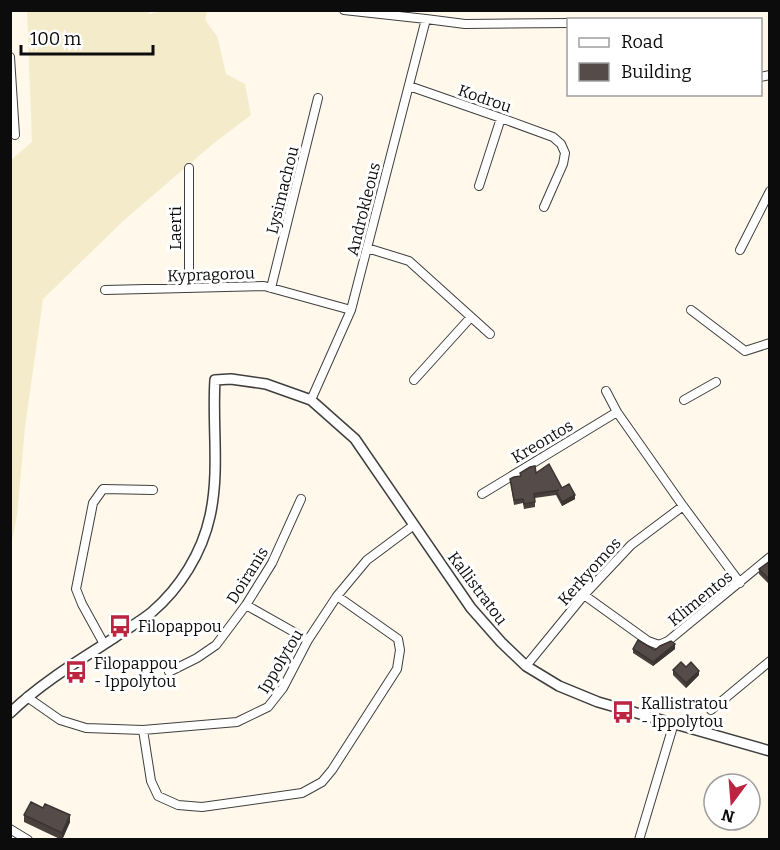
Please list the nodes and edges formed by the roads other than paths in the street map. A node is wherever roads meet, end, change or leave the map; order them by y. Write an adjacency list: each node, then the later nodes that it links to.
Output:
1 (344, 10): 2 (street)
2 (426, 19): 3 (street); 5 (street, Androkleous)
3 (567, 23)
4 (10, 57): 8 (street)
5 (409, 86): 7 (street, Kodrou); 13 (street, Androkleous)
6 (318, 98): 16 (street, Lysimachou)
7 (501, 118): 10 (street); 12 (street, Kodrou)
8 (15, 135)
9 (189, 168): 15 (street, Laerti)
10 (479, 186)
11 (770, 191): 14 (street)
12 (544, 207)
13 (367, 248): 18 (street, Androkleous); 20 (street)
14 (740, 250)
15 (189, 288): 16 (street, Kypragorou); 17 (street, Kypragorou)
16 (271, 288): 18 (street, Kypragorou)
17 (105, 290)
18 (351, 310): 26 (street, Androkleous)
19 (691, 310): 22 (street)
20 (471, 317): 21 (street); 23 (street)
21 (489, 334)
22 (770, 343)
23 (414, 380)
24 (716, 382): 27 (street)
25 (606, 391): 28 (street)
26 (311, 400): 33 (street, Kallistratou); 40 (street, Kallistratou)
27 (684, 400)
28 (617, 412): 30 (street, Kreontos); 32 (street)
29 (153, 490): 40 (street)
30 (482, 494)
31 (301, 499): 38 (street, Doiranis)
32 (683, 506): 35 (street); 36 (street, Kerkyomos)
33 (414, 525): 37 (street, Ippolytou); 42 (street, Kallistratou)
34 (770, 557): 35 (street, Klimentos)
35 (740, 583): 36 (street, Klimentos)
36 (584, 595): 42 (street, Kerkyomos)
37 (337, 596): 39 (street, Ippolytou); 48 (street)
38 (246, 605): 39 (street); 43 (street, Doiranis)
39 (308, 640): 48 (street, Ippolytou)
40 (104, 644): 44 (street)
41 (770, 661): 45 (street)
42 (526, 666): 47 (street, Kallistratou)
43 (169, 672)
44 (27, 698): 46 (street); 48 (street, Ippolytou)
45 (711, 710)
46 (10, 713)
47 (674, 723): 49 (street, Kallistratou); 52 (street)
48 (143, 730)
49 (770, 751)
50 (10, 830): 51 (street)
51 (28, 840)
52 (639, 840)

